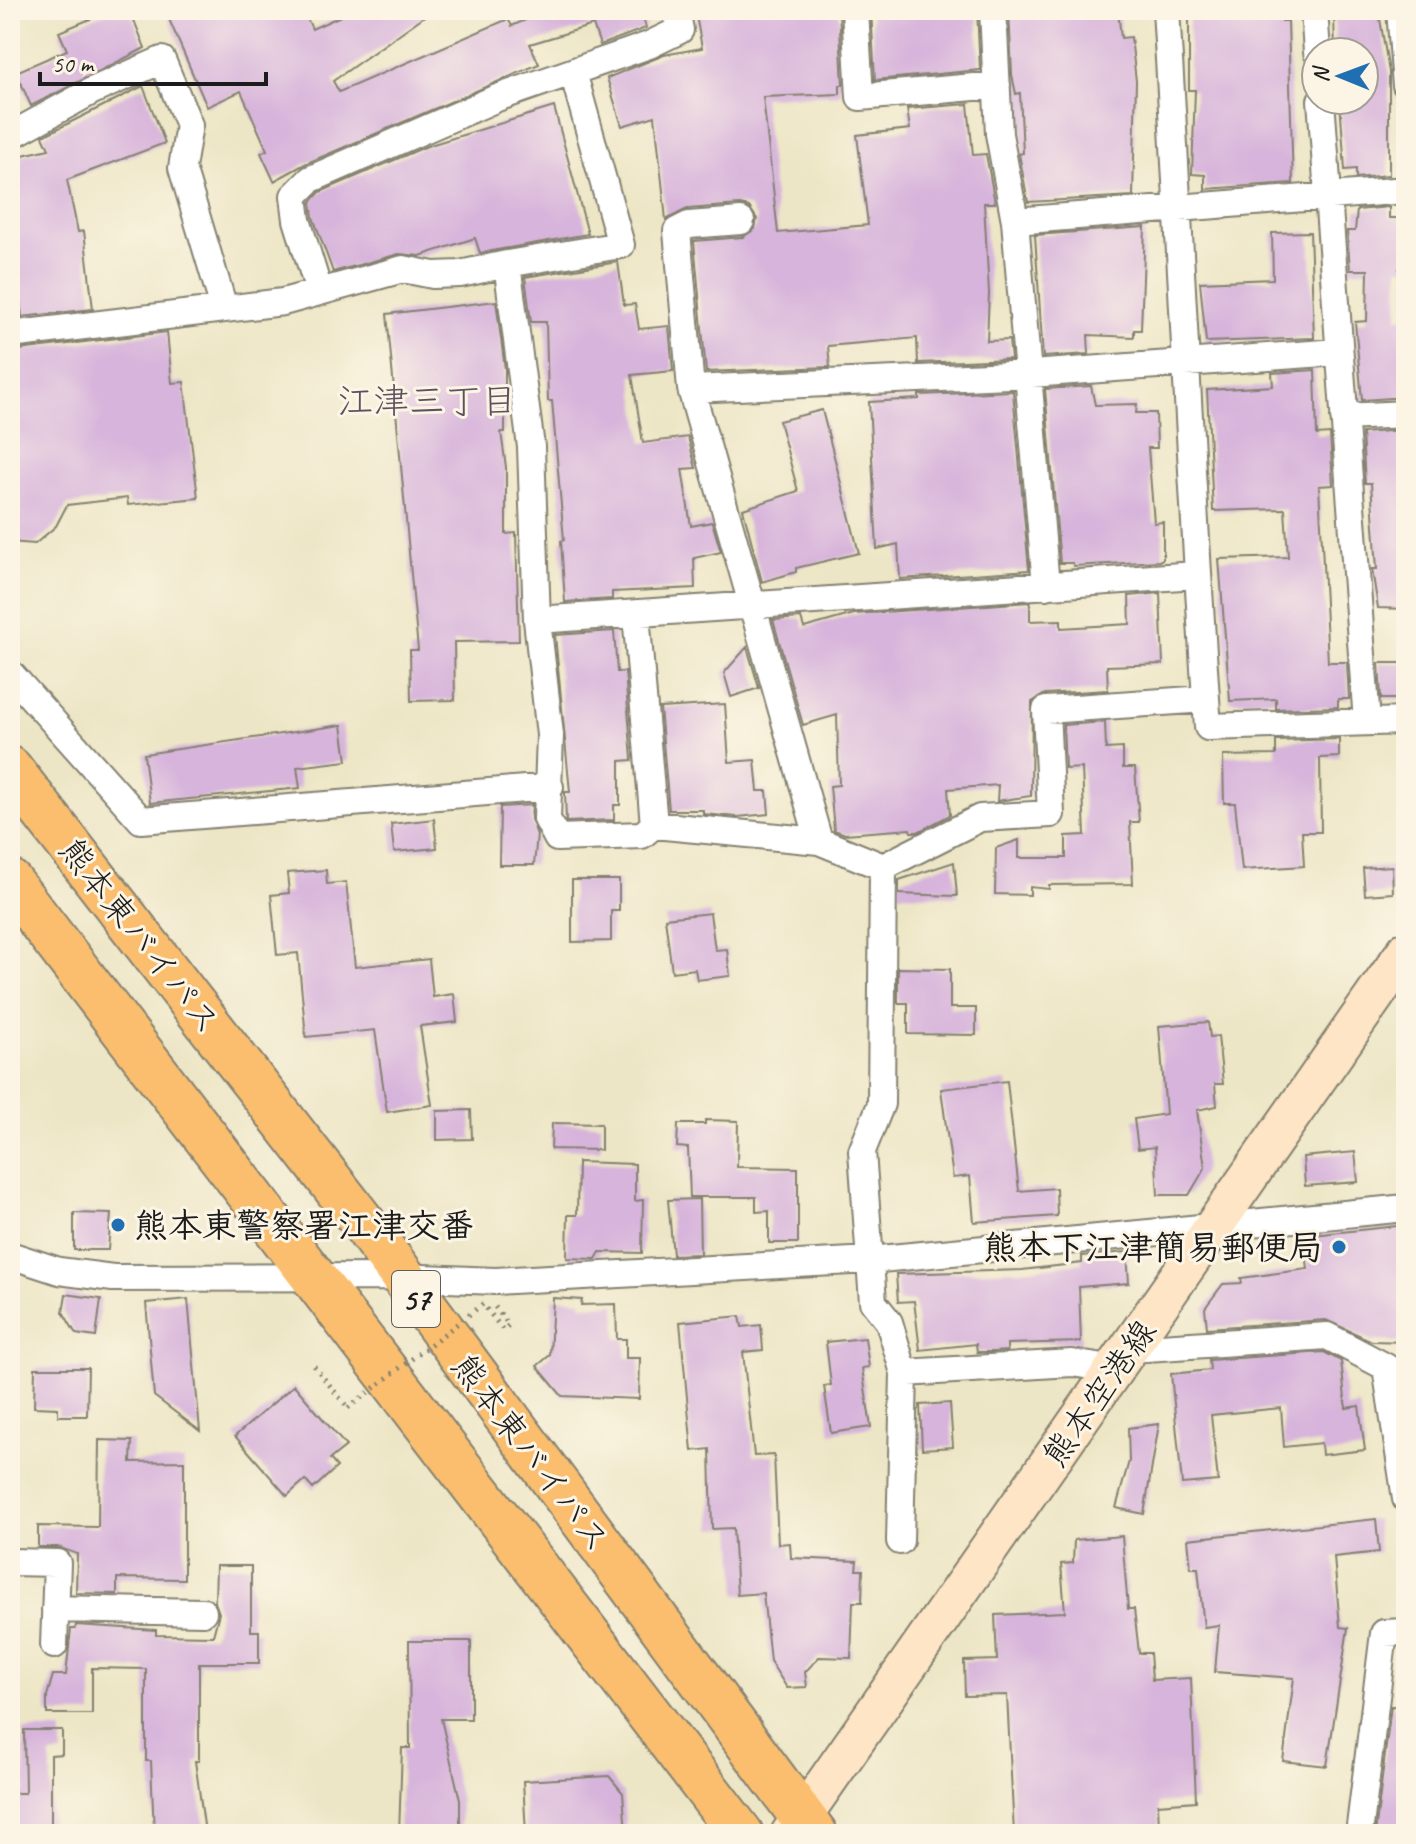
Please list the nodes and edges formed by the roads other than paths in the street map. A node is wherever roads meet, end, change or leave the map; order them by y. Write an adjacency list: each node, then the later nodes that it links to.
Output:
1 (676, 10): 8 (street)
2 (855, 10): 9 (street)
3 (993, 10): 9 (street)
4 (1166, 10): 15 (street)
5 (1314, 10): 7 (street)
6 (1400, 10): 10 (street)
7 (1316, 36)
8 (573, 72): 18 (street); 19 (street)
9 (997, 85): 17 (street)
10 (1406, 85)
11 (1322, 116): 14 (street)
12 (10, 136): 20 (street)
13 (1406, 190): 14 (street)
14 (1328, 195): 15 (street); 22 (street)
15 (1178, 208): 17 (street); 23 (street)
16 (741, 221): 25 (street)
17 (1015, 221): 24 (street)
18 (507, 264): 19 (street); 32 (street)
19 (319, 291): 20 (street)
20 (224, 308): 21 (street)
21 (10, 335)
22 (1339, 352): 23 (street); 27 (street)
23 (1188, 364): 24 (street); 28 (street)
24 (1031, 374): 25 (street); 29 (street)
25 (691, 389): 30 (street)
26 (1406, 414): 27 (street)
27 (1344, 417): 36 (street)
28 (1196, 575): 29 (street); 34 (street)
29 (1046, 586): 30 (street)
30 (751, 606): 31 (street); 40 (street)
31 (636, 614): 32 (street); 39 (street)
32 (537, 620): 38 (street)
33 (10, 673): 38 (street)
34 (1206, 699): 36 (street); 41 (street)
35 (1406, 721): 36 (street)
36 (1367, 722)
37 (10, 769): 48 (highway, 熊本東バイパス / 57)
38 (550, 787): 39 (street)
39 (654, 825): 40 (street)
40 (819, 841): 41 (street)
41 (883, 867): 47 (street)
42 (10, 882): 49 (highway, 熊本東バイパス / 57)
43 (1406, 951): 45 (main road, 熊本空港線)
44 (1406, 1208): 45 (street)
45 (1211, 1228): 47 (street); 50 (main road, 熊本空港線)
46 (10, 1255): 49 (street)
47 (870, 1260): 48 (street); 52 (street)
48 (400, 1277): 49 (street); 60 (highway, 熊本東バイパス / 57)
49 (315, 1278): 61 (highway, 熊本東バイパス / 57)
50 (1123, 1359): 51 (street); 52 (street); 60 (main road, 熊本空港線)
51 (1396, 1366): 53 (street)
52 (904, 1373): 54 (street)
53 (1406, 1499)
54 (900, 1541)
55 (10, 1562): 56 (street)
56 (55, 1609): 57 (street); 59 (street)
57 (203, 1612)
58 (1406, 1632): 62 (street)
59 (54, 1645)
60 (802, 1828)
61 (741, 1834)
62 (1359, 1834)

